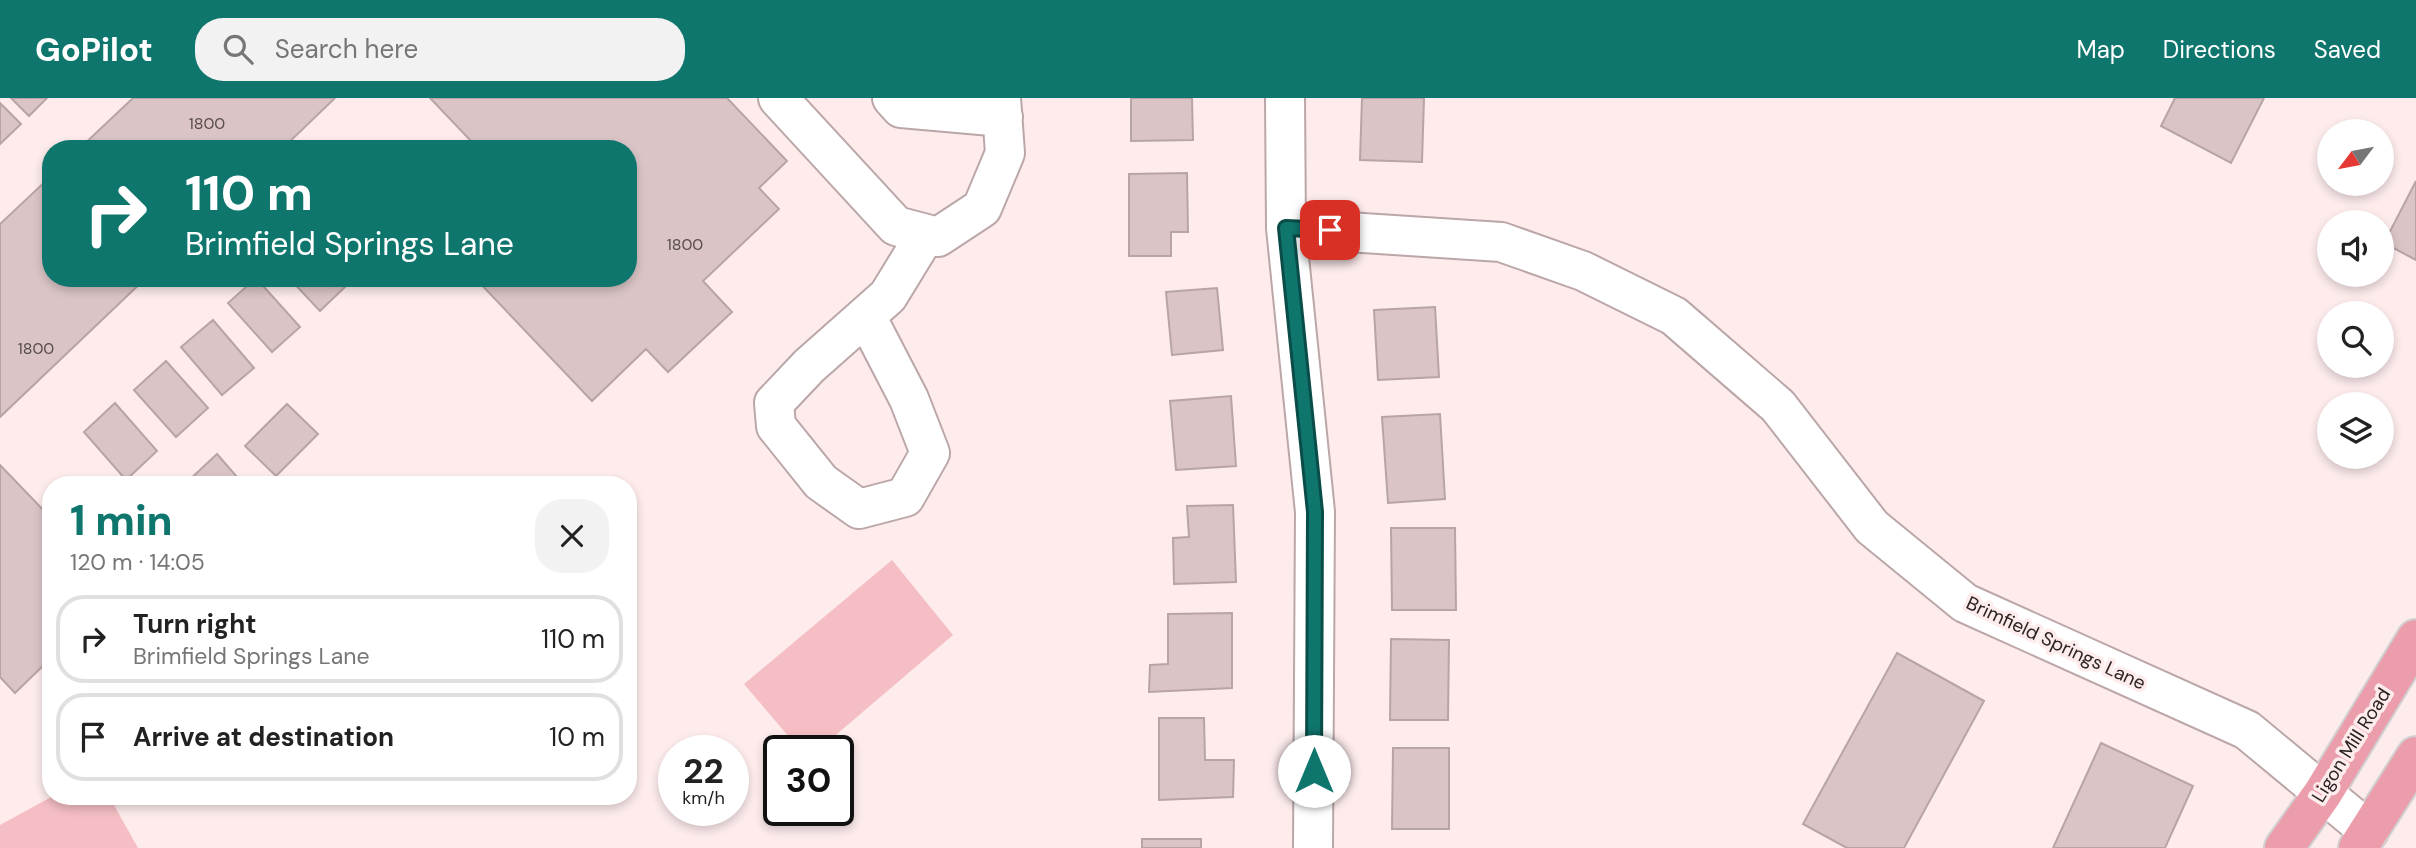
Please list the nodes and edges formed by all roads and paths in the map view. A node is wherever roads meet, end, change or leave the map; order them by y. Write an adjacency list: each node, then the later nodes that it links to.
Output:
1 (778, 98): 6 (street)
2 (892, 98): 4 (street)
3 (1285, 98): 5 (street)
4 (1002, 108): 6 (street)
5 (1286, 228): 10 (street, Brimfield Springs Lane); 12 (street)
6 (926, 234): 7 (street)
7 (866, 316): 7 (street)
8 (2416, 639): 10 (main road, Ligon Mill Road)
9 (2416, 756): 11 (main road)
10 (2323, 793): 11 (street, Brimfield Springs Lane); 13 (main road, Ligon Mill Road)
11 (2363, 840)
12 (1313, 848)
13 (2284, 848)

